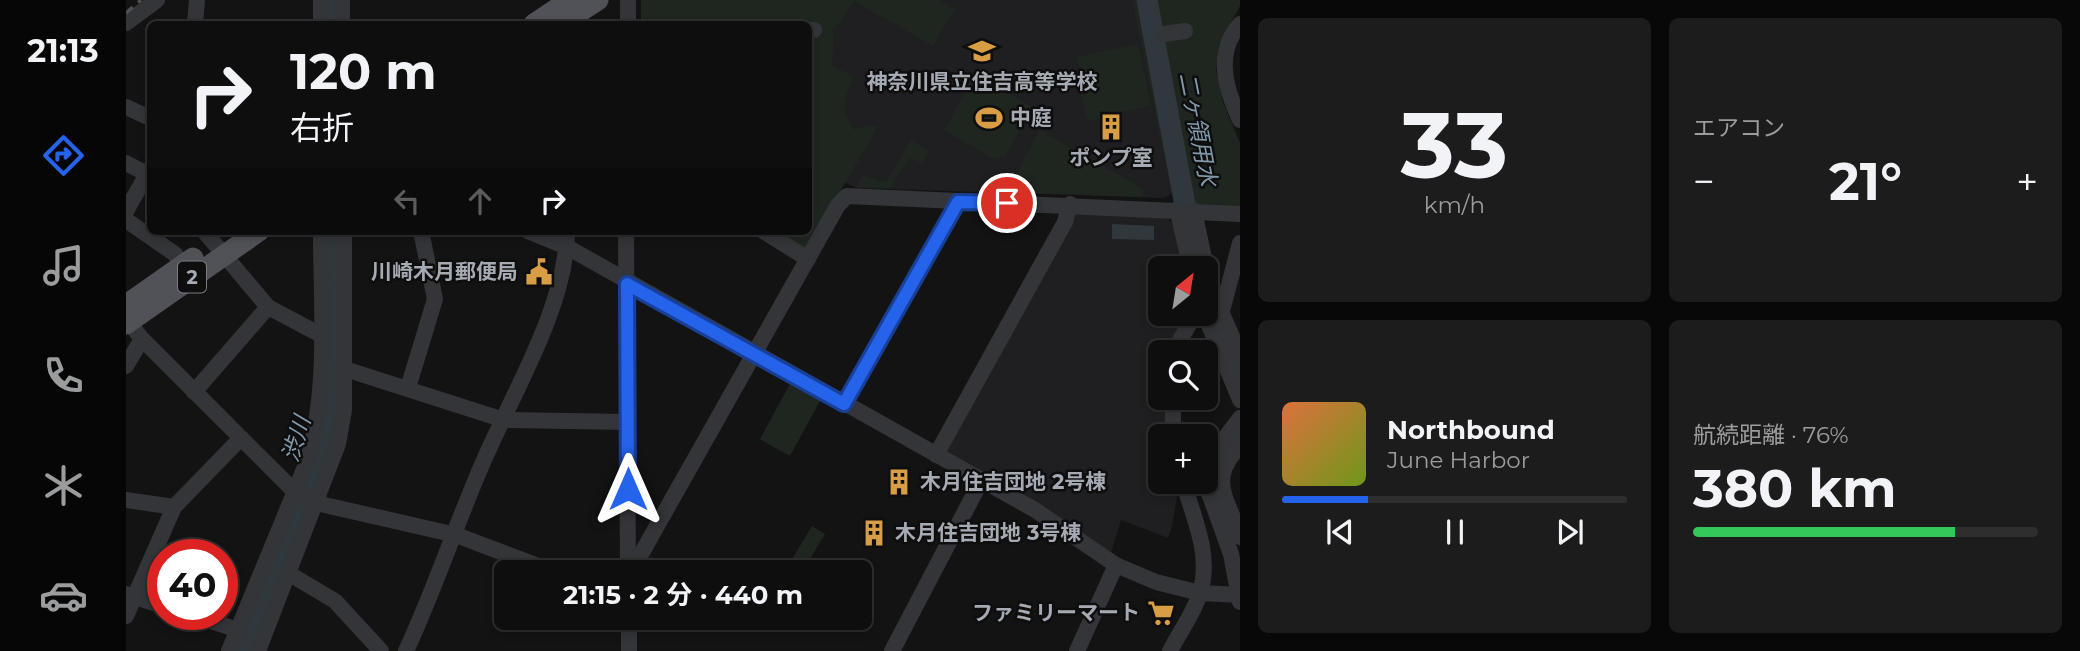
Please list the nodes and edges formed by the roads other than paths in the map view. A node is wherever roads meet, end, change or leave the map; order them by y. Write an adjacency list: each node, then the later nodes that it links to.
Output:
1 (157, 0): 13 (street)
2 (197, 0): 7 (street)
3 (321, 0): 8 (street)
4 (342, 0): 9 (street)
5 (628, 0): 12 (street)
6 (586, 1): 10 (main road); 11 (main road)
7 (195, 21)
8 (321, 21)
9 (342, 21)
10 (541, 21)
11 (564, 21)
12 (628, 21)
13 (126, 23)
14 (1240, 23): 19 (street)
15 (1185, 31): 16 (street)
16 (1164, 34)
17 (126, 107): 18 (street)
18 (147, 116)
19 (1240, 120)
20 (126, 163): 21 (street)
21 (147, 171)
22 (147, 175): 26 (street)
23 (958, 202): 24 (street); 43 (street); 61 (street)
24 (1070, 204): 25 (street); 67 (street)
25 (1186, 210): 27 (street); 41 (street); 42 (street)
26 (126, 211)
27 (1240, 214)
28 (126, 220): 29 (street)
29 (147, 235)
30 (148, 235): 44 (street)
31 (245, 235): 40 (main road, 2)
32 (321, 235): 52 (street)
33 (344, 235): 51 (street)
34 (422, 235): 58 (street)
35 (548, 235): 38 (street)
36 (626, 235): 45 (street)
37 (769, 235): 43 (street)
38 (567, 239): 45 (street); 63 (street)
39 (1240, 243): 48 (street)
40 (213, 244): 44 (main road, 2); 47 (street)
41 (1190, 256)
42 (1198, 256)
43 (808, 259): 54 (street)
44 (186, 272): 49 (main road, 2)
45 (627, 284): 54 (street); 64 (street)
46 (1218, 305): 48 (street)
47 (268, 307): 52 (street); 59 (street)
48 (1222, 311): 55 (street)
49 (127, 317): 53 (street)
50 (1209, 326): 60 (street)
51 (345, 331): 52 (street); 57 (street)
52 (321, 333): 69 (street)
53 (142, 339): 56 (street); 59 (street)
54 (755, 355): 61 (street); 78 (street)
55 (1240, 355)
56 (126, 366)
57 (345, 369): 58 (street); 72 (street)
58 (408, 388): 63 (street)
59 (194, 392): 65 (street)
60 (1240, 400)
61 (844, 404): 67 (street)
62 (1240, 418): 83 (street)
63 (504, 420): 64 (street); 74 (street)
64 (627, 422): 77 (street)
65 (241, 438): 69 (street); 73 (street)
66 (1240, 446): 75 (street)
67 (936, 455): 68 (street)
68 (981, 481): 79 (street); 93 (street)
69 (295, 492): 72 (street); 86 (street)
70 (1187, 494): 81 (street)
71 (126, 500): 73 (street)
72 (316, 503): 74 (street); 80 (street)
73 (174, 507): 82 (street)
74 (456, 535): 76 (street); 91 (street)
75 (1240, 537)
76 (522, 560)
77 (630, 560)
78 (637, 560)
79 (1116, 565): 81 (street); 94 (street)
80 (288, 573): 89 (street); 90 (street)
81 (1200, 593): 83 (street); 95 (street)
82 (130, 595): 84 (street); 85 (street)
83 (1239, 597)
84 (147, 601)
85 (126, 616)
86 (238, 630): 88 (street)
87 (629, 630): 92 (street)
88 (229, 651)
89 (258, 651)
90 (381, 651)
91 (406, 651)
92 (629, 651)
93 (892, 651)
94 (1077, 651)
95 (1170, 651)

